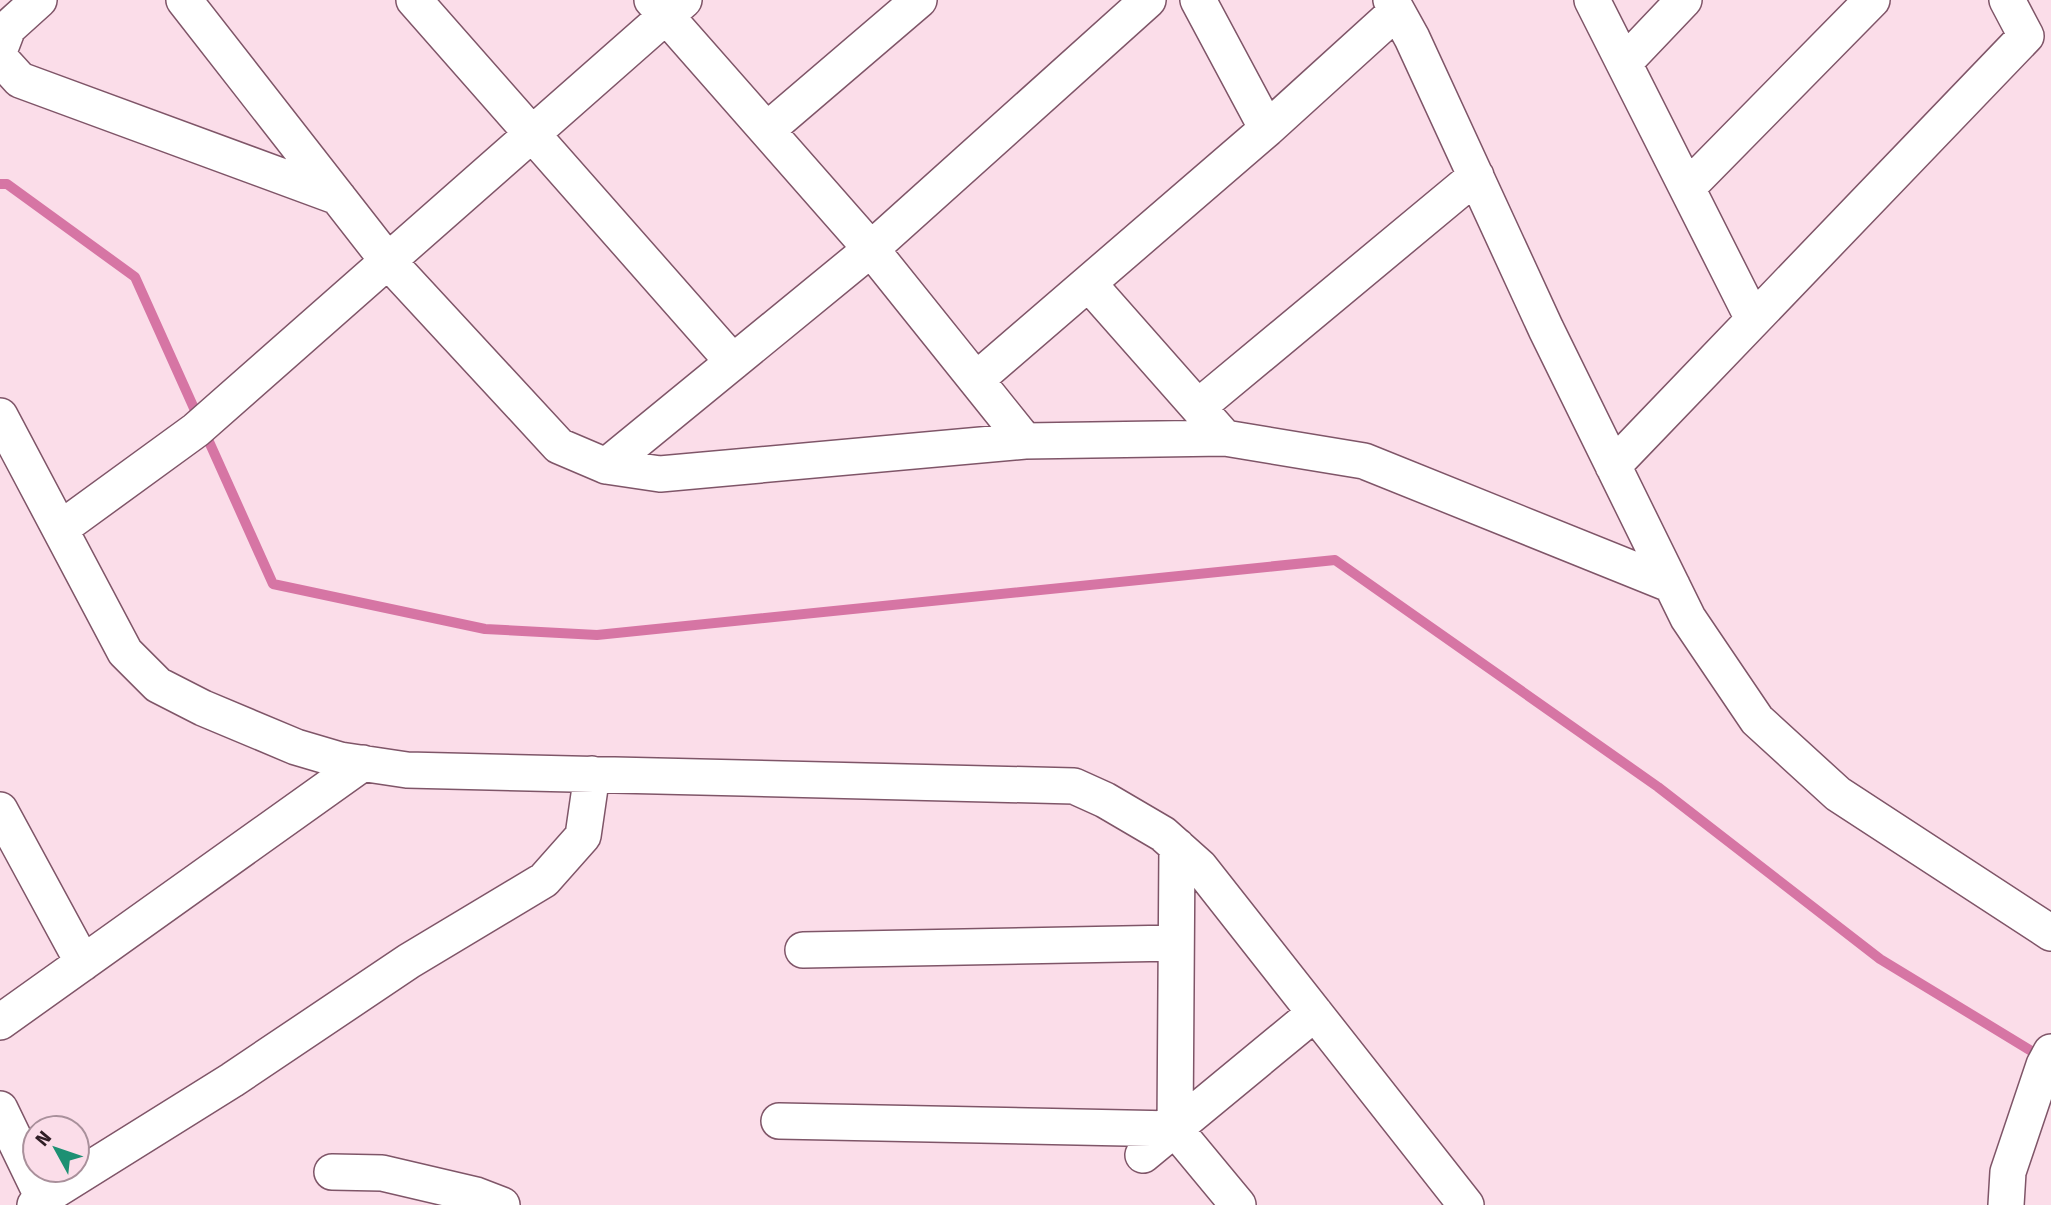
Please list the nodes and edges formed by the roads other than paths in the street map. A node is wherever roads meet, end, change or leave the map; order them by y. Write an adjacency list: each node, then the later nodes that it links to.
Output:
1 (39, 0): 13 (street)
2 (184, 0): 21 (street)
3 (414, 0): 18 (street)
4 (919, 0): 17 (street)
5 (1148, 0): 22 (street)
6 (1198, 0): 16 (street)
7 (1592, 0): 15 (street)
8 (1684, 0): 15 (street)
9 (1872, 0): 20 (street)
10 (2007, 0): 25 (street)
11 (667, 5): 17 (street); 18 (street)
12 (1394, 6): 16 (street); 19 (street)
13 (0, 49)
14 (0, 58): 21 (street)
15 (1624, 63): 20 (street)
16 (1267, 129): 24 (street)
17 (767, 130): 22 (street)
18 (532, 133): 23 (street); 26 (street)
19 (1476, 176): 28 (street); 34 (street)
20 (1687, 188): 25 (street)
21 (338, 197): 23 (street)
22 (871, 249): 26 (street); 27 (street)
23 (387, 260): 33 (street); 35 (street)
24 (1089, 284): 27 (street); 28 (street)
25 (1753, 319): 34 (street)
26 (733, 362): 33 (street)
27 (977, 379): 31 (street)
28 (1198, 407): 30 (street)
29 (0, 415): 32 (street)
30 (1225, 438): 31 (street); 36 (street)
31 (1025, 441): 33 (street)
32 (9, 453): 35 (street)
33 (606, 466)
34 (1613, 466): 36 (street)
35 (60, 529): 37 (street)
36 (1672, 585): 41 (street)
37 (363, 763): 38 (street); 44 (street)
38 (592, 774): 40 (street); 53 (street)
39 (0, 810): 44 (street)
40 (1177, 846): 42 (street); 45 (street)
41 (2051, 933)
42 (1176, 943): 43 (street); 50 (street)
43 (803, 950)
44 (83, 963): 46 (street)
45 (1315, 1013): 50 (street); 56 (street)
46 (0, 1022)
47 (2051, 1052): 57 (street)
48 (0, 1109): 53 (street)
49 (779, 1121): 50 (street)
50 (1175, 1129): 51 (street); 55 (street)
51 (1143, 1155)
52 (332, 1172): 54 (street)
53 (39, 1201)
54 (502, 1205)
55 (1238, 1205)
56 (1466, 1205)
57 (2006, 1205)

